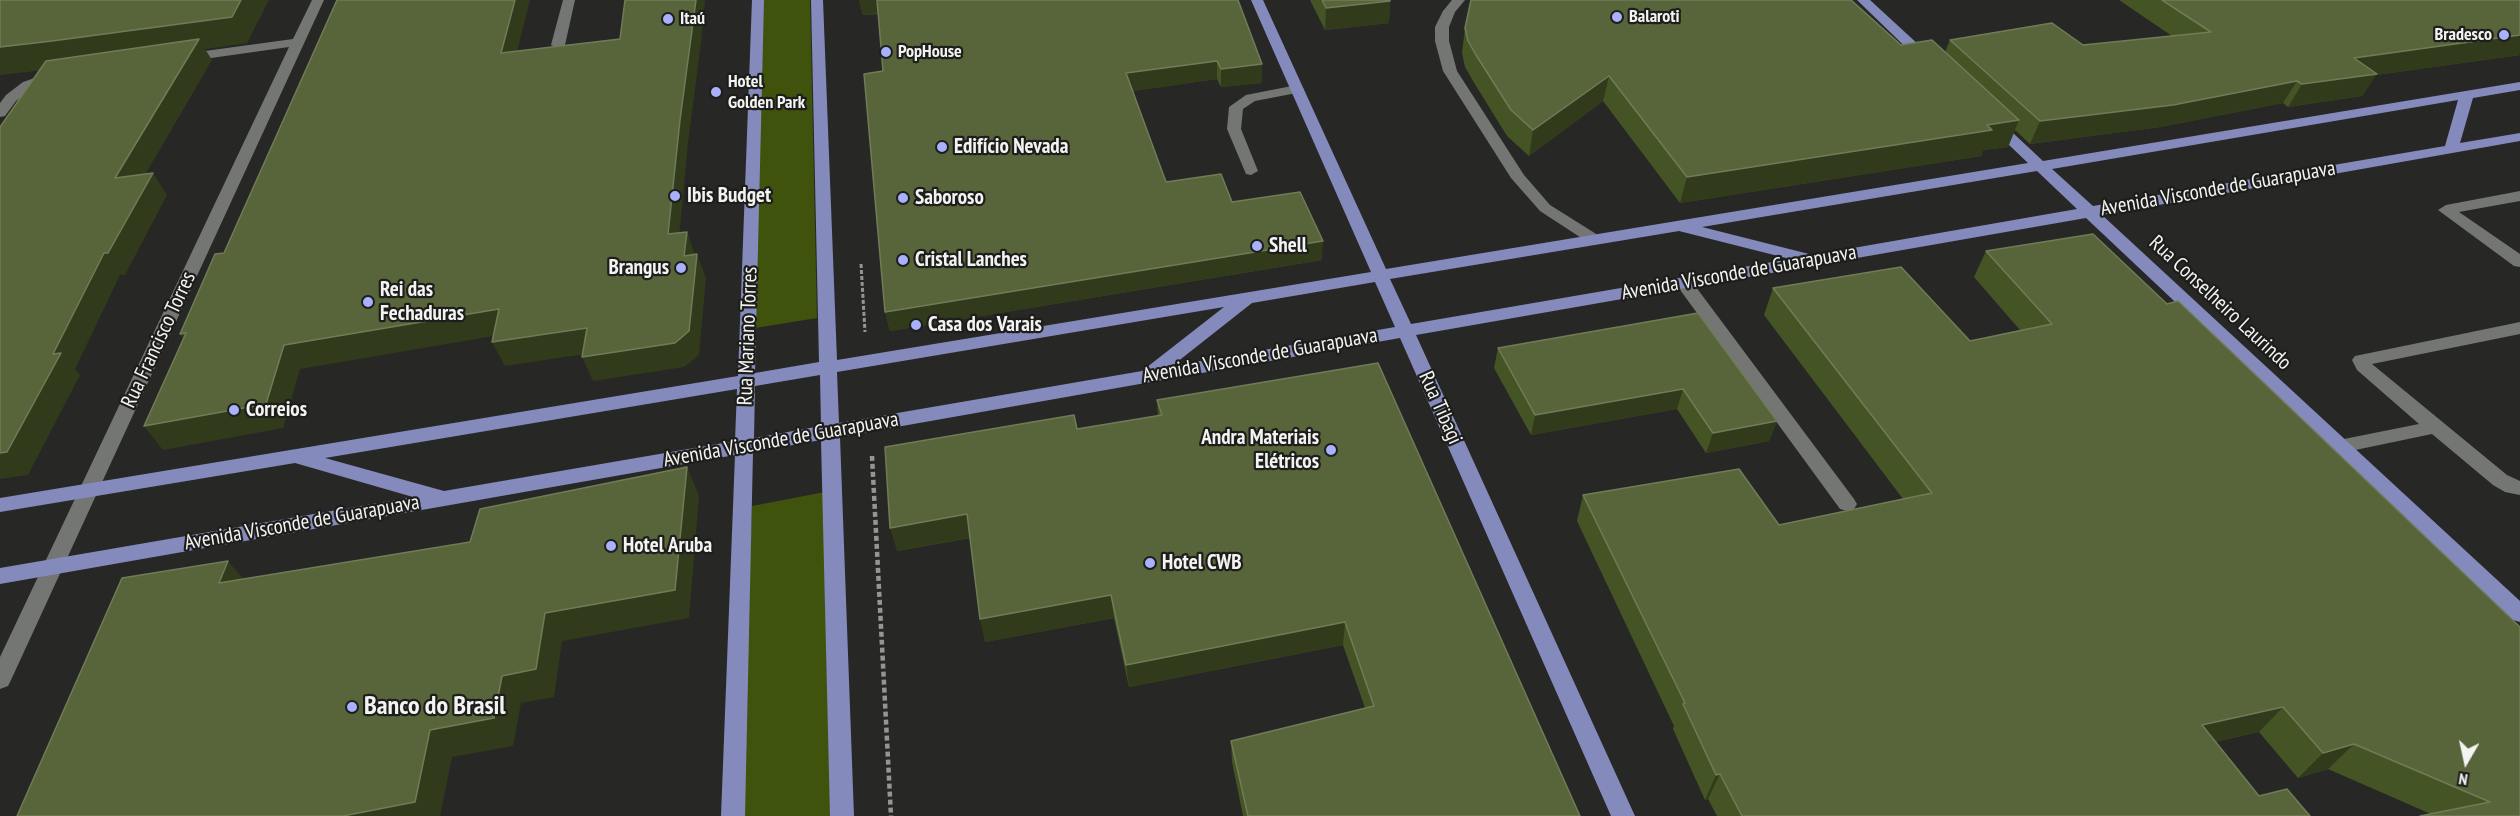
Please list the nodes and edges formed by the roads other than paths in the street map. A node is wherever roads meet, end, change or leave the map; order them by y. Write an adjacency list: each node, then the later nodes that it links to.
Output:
1 (318, 0): 8 (street, Rua Francisco Torres)
2 (569, 0): 9 (street)
3 (758, 0): 35 (main road, Rua Mariano Torres)
4 (817, 0): 33 (main road)
5 (1257, 0): 14 (main road, Rua Tibagi)
6 (1459, 0): 25 (street)
7 (1863, 0): 11 (main road)
8 (297, 42): 10 (street); 42 (street, Rua Francisco Torres)
9 (558, 45)
10 (169, 60)
11 (1940, 72)
12 (64, 75): 17 (street)
13 (2520, 87): 15 (main road)
14 (1297, 89): 21 (street); 28 (main road, Rua Tibagi)
15 (2467, 95): 19 (main road); 20 (main road)
16 (1983, 112): 20 (main road, Rua Conselheiro Laurindo)
17 (0, 113)
18 (2520, 137): 19 (main road, Avenida Visconde de Guarapuava)
19 (2451, 149): 23 (main road, Avenida Visconde de Guarapuava)
20 (2040, 166): 23 (main road, Rua Conselheiro Laurindo); 24 (main road)
21 (1251, 171)
22 (2520, 196): 27 (street)
23 (2089, 212): 26 (main road, Avenida Visconde de Guarapuava); 39 (main road, Rua Conselheiro Laurindo)
24 (1677, 226): 25 (main road); 26 (main road)
25 (1595, 240): 28 (main road)
26 (1814, 260): 29 (main road, Avenida Visconde de Guarapuava)
27 (2520, 262)
28 (1380, 275): 30 (main road); 32 (main road, Rua Tibagi)
29 (1684, 283): 32 (main road, Avenida Visconde de Guarapuava); 44 (street)
30 (1249, 297): 33 (main road); 34 (main road)
31 (2520, 328): 36 (street)
32 (1405, 331): 34 (main road, Avenida Visconde de Guarapuava); 52 (main road, Rua Tibagi)
33 (829, 367): 35 (main road); 37 (main road)
34 (1146, 376): 37 (main road, Avenida Visconde de Guarapuava)
35 (747, 380): 38 (main road, Rua Mariano Torres); 40 (main road)
36 (2435, 427): 39 (street); 41 (street)
37 (830, 431): 38 (main road, Avenida Visconde de Guarapuava); 51 (main road)
38 (744, 446): 43 (main road, Avenida Visconde de Guarapuava); 50 (main road, Rua Mariano Torres)
39 (2340, 446): 48 (main road, Rua Conselheiro Laurindo)
40 (294, 455): 42 (main road); 43 (main road)
41 (2520, 488)
42 (89, 490): 45 (main road); 46 (street, Rua Francisco Torres)
43 (445, 498): 46 (main road, Avenida Visconde de Guarapuava)
44 (1847, 504)
45 (0, 505)
46 (53, 567): 47 (main road, Avenida Visconde de Guarapuava); 49 (street, Rua Francisco Torres)
47 (0, 576)
48 (2520, 614)
49 (0, 680)
50 (733, 816)
51 (842, 816)
52 (1623, 816)

